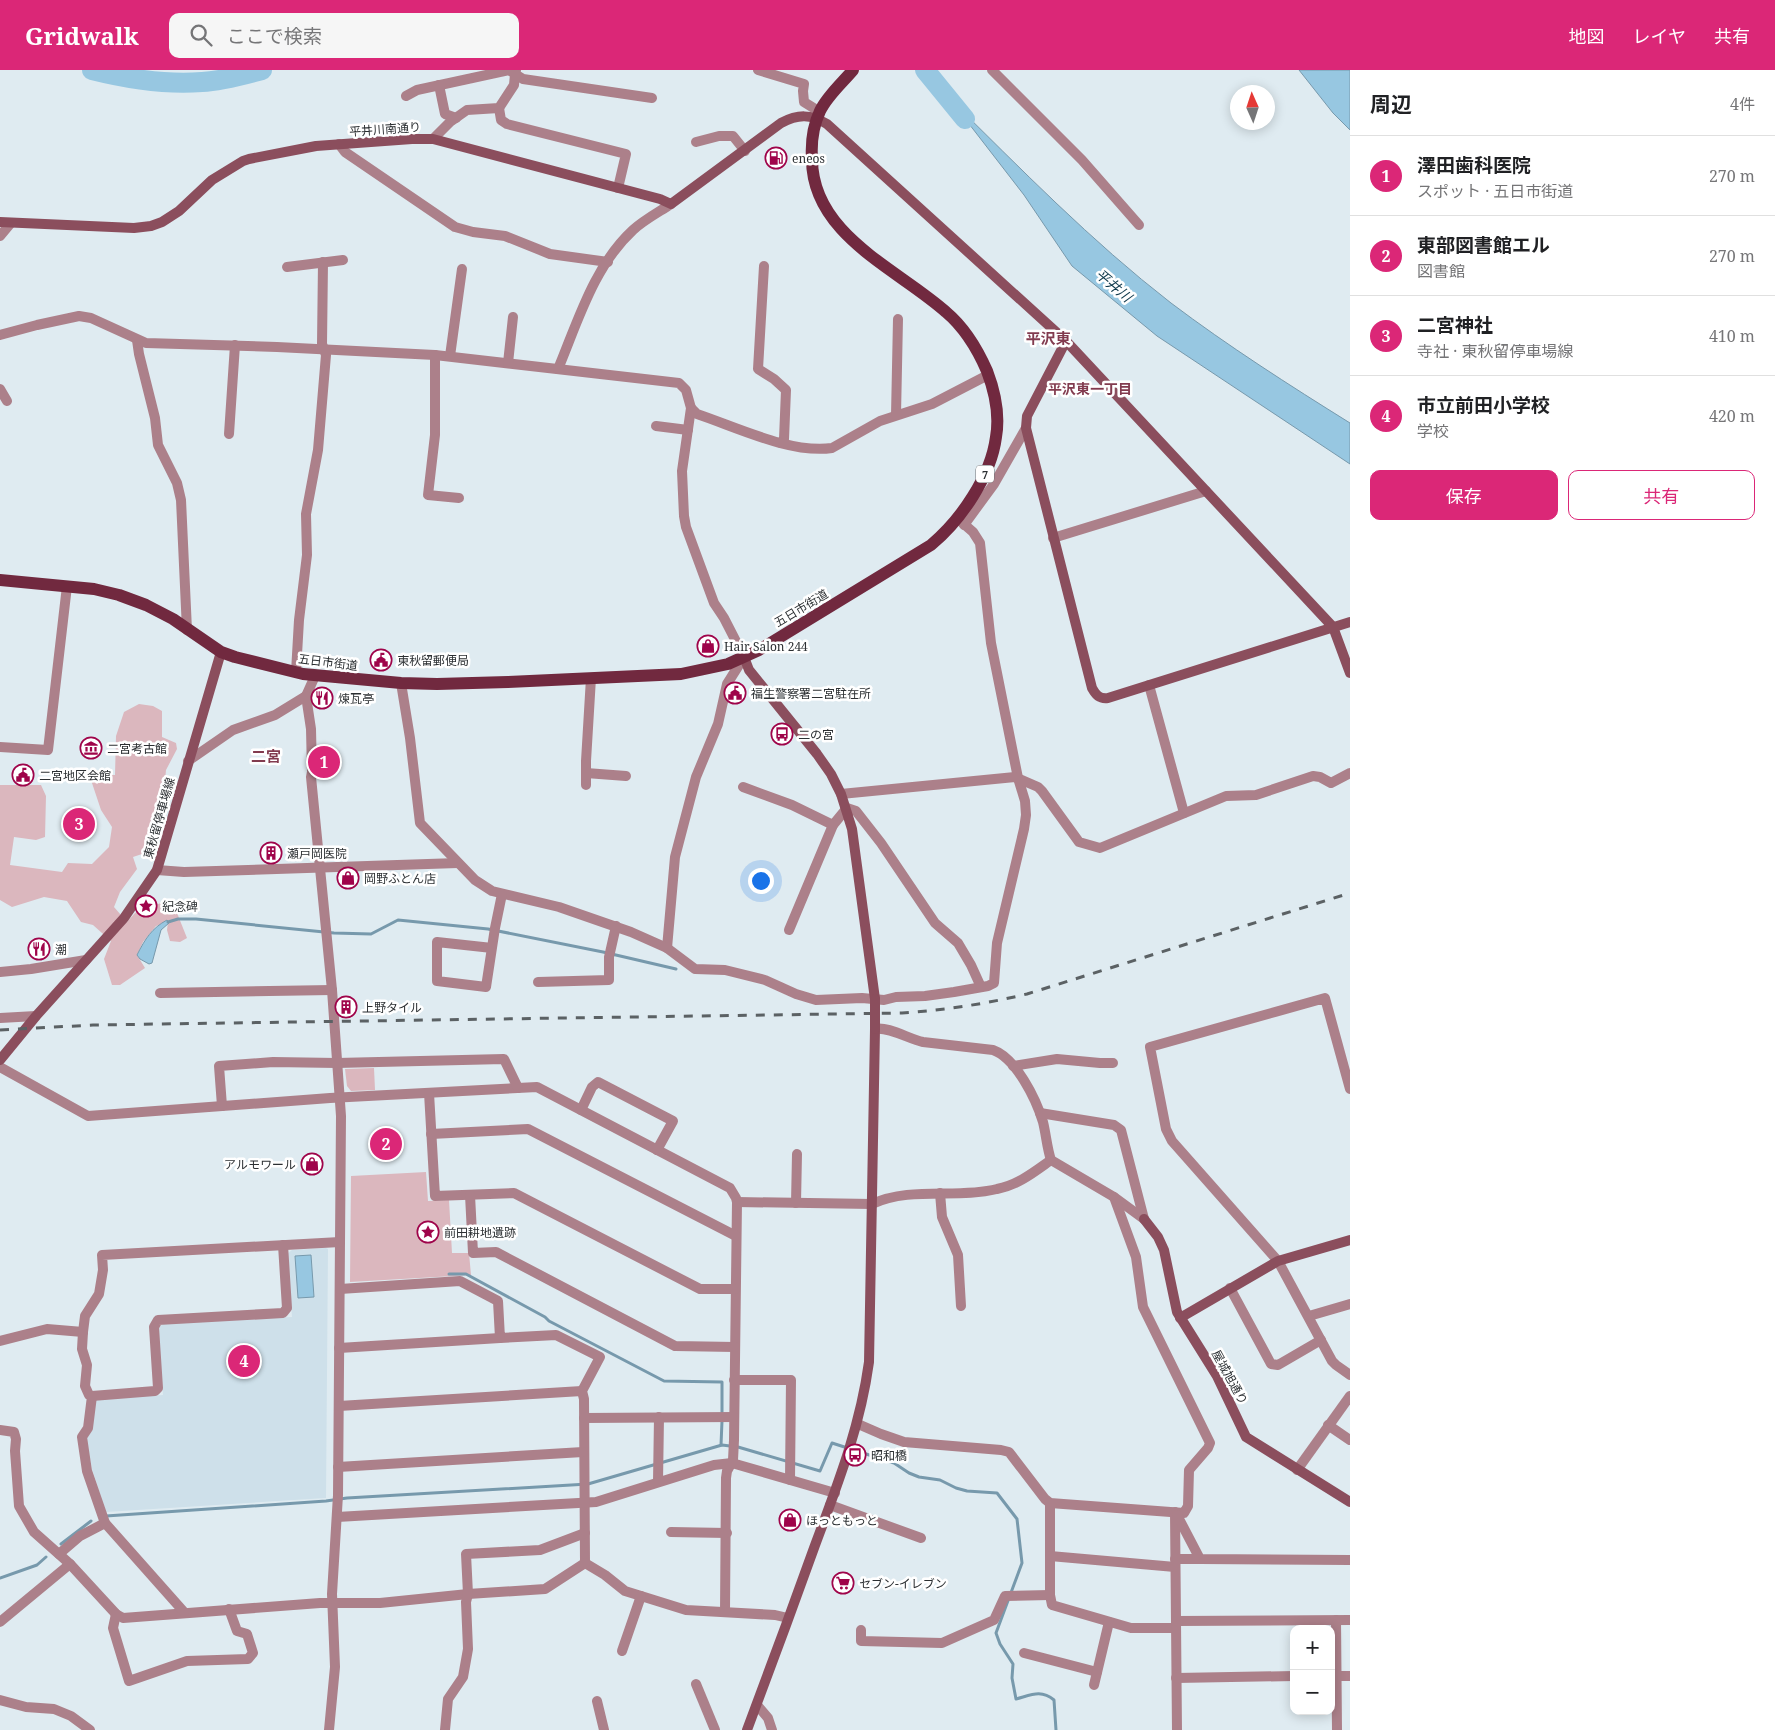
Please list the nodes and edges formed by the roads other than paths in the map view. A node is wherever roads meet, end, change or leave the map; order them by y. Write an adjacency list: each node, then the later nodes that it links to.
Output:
1 (758, 70): 9 (street)
2 (992, 70): 18 (street)
3 (516, 72): 5 (street); 7 (street); 8 (street)
4 (851, 72): 9 (main road, 五日市街道 / 7)
5 (439, 85): 6 (street); 10 (street)
6 (406, 96)
7 (652, 98)
8 (499, 108): 10 (street); 15 (street)
9 (819, 115): 14 (street); 30 (street); 37 (main road, 五日市街道 / 7)
10 (456, 118): 11 (street)
11 (433, 139): 13 (street, 平井川南通り); 15 (street, 平井川南通り)
12 (696, 142): 14 (street)
13 (339, 144): 17 (street, 平井川南通り); 22 (street)
14 (745, 151): 16 (street)
15 (618, 188): 16 (street, 平井川南通り)
16 (671, 204): 22 (street)
17 (5, 223): 19 (street)
18 (1139, 224)
19 (0, 236)
20 (343, 260): 21 (street)
21 (323, 262): 24 (street); 32 (street)
22 (608, 262): 36 (street)
23 (764, 266): 46 (street)
24 (286, 267)
25 (462, 269): 34 (street)
26 (514, 317): 35 (street)
27 (898, 319): 41 (street)
28 (0, 335): 29 (street)
29 (137, 340): 31 (street); 55 (street)
30 (1066, 341): 43 (street); 47 (street)
31 (234, 345): 32 (street); 45 (street)
32 (325, 350): 33 (street); 58 (street)
33 (434, 355): 34 (street); 48 (street)
34 (450, 356): 35 (street)
35 (508, 363): 36 (street)
36 (558, 369): 40 (street)
37 (988, 375): 41 (street); 49 (main road, 五日市街道 / 7)
38 (0, 389): 39 (street)
39 (7, 401)
40 (691, 408): 44 (street); 46 (street)
41 (896, 415): 46 (street)
42 (656, 426): 44 (street)
43 (1026, 428): 49 (street); 50 (street)
44 (688, 430): 57 (street)
45 (230, 434)
46 (781, 443)
47 (1206, 491): 50 (street); 54 (street)
48 (459, 498)
49 (961, 522): 57 (main road, 五日市街道 / 7); 70 (street)
50 (1054, 538): 63 (street)
51 (0, 580): 52 (main road, 五日市街道 / 7)
52 (67, 586): 55 (main road, 五日市街道 / 7); 65 (street)
53 (1350, 622): 54 (street)
54 (1333, 628): 59 (street); 63 (street)
55 (187, 630): 56 (main road, 五日市街道 / 7)
56 (221, 652): 58 (main road, 五日市街道 / 7); 66 (street, 東秋留停車場線)
57 (744, 657): 61 (main road, 五日市街道 / 7); 73 (street); 84 (street)
58 (296, 672): 60 (main road, 五日市街道 / 7)
59 (1350, 673)
60 (315, 676): 62 (main road, 五日市街道 / 7); 64 (street)
61 (591, 678): 62 (main road, 五日市街道 / 7); 67 (street)
62 (401, 683): 77 (street)
63 (1149, 685): 75 (street)
64 (306, 696): 66 (street); 78 (street)
65 (0, 747)
66 (188, 761): 79 (street, 東秋留停車場線)
67 (586, 773): 69 (street); 71 (street)
68 (1350, 773): 75 (street)
69 (626, 776)
70 (1018, 778): 73 (street); 75 (street); 88 (street)
71 (586, 785)
72 (743, 787): 76 (street)
73 (842, 794): 74 (street)
74 (847, 808): 76 (street); 88 (street); 91 (street)
75 (1184, 813)
76 (833, 825): 82 (street)
77 (458, 863): 78 (street); 80 (street)
78 (320, 868): 79 (street); 89 (street)
79 (156, 870): 85 (street, 東秋留停車場線)
80 (502, 894): 81 (street); 83 (street)
81 (616, 926): 84 (street); 87 (street)
82 (789, 930)
83 (492, 948): 83 (street)
84 (667, 948): 91 (street)
85 (86, 960): 86 (street); 92 (street, 東秋留停車場線)
86 (0, 972)
87 (538, 982)
88 (981, 987): 91 (street)
89 (332, 990): 90 (street); 96 (street)
90 (160, 993)
91 (875, 998): 94 (street, bridge)
92 (36, 1016): 93 (street); 95 (street, 東秋留停車場線)
93 (0, 1018)
94 (875, 1029): 98 (street); 116 (street)
95 (0, 1060)
96 (337, 1063): 100 (street); 103 (street); 104 (street)
97 (1113, 1063): 98 (street)
98 (1013, 1066): 106 (street)
99 (0, 1067): 104 (street)
100 (518, 1088): 102 (street); 105 (street)
101 (1350, 1089): 122 (street)
102 (428, 1093): 103 (street); 107 (street)
103 (340, 1098): 104 (street); 120 (street)
104 (222, 1106)
105 (581, 1110): 108 (street); 108 (street)
106 (1040, 1113): 110 (street); 117 (street)
107 (431, 1134): 112 (street); 118 (street)
108 (658, 1150): 114 (street)
109 (797, 1154): 115 (street)
110 (1051, 1160): 111 (street); 113 (street)
111 (940, 1193): 116 (street); 127 (street)
112 (470, 1195): 125 (street); 134 (street)
113 (1114, 1197): 117 (street); 160 (street)
114 (736, 1202): 115 (street); 118 (street)
115 (796, 1203): 116 (street)
116 (872, 1204): 146 (street)
117 (1144, 1219): 129 (street, 屋城旭通り)
118 (736, 1236): 125 (street)
119 (1350, 1240): 122 (street)
120 (340, 1242): 121 (street); 124 (street)
121 (283, 1245): 130 (street); 139 (street)
122 (1278, 1261): 123 (street); 128 (street)
123 (1230, 1288): 129 (street); 132 (street)
124 (340, 1289): 131 (street); 135 (street)
125 (735, 1289): 134 (street)
126 (1350, 1304): 128 (street)
127 (961, 1306)
128 (1309, 1316): 132 (street)
129 (1180, 1318): 152 (street, 屋城旭通り)
130 (83, 1332): 133 (street); 139 (street)
131 (500, 1338): 135 (street); 138 (street)
132 (1321, 1340): 136 (street)
133 (0, 1341)
134 (734, 1347): 137 (street)
135 (339, 1348): 141 (street)
136 (1350, 1374)
137 (734, 1380): 142 (street); 153 (street)
138 (582, 1391): 141 (street); 143 (street)
139 (92, 1396): 162 (street)
140 (1350, 1396): 145 (street)
141 (339, 1406): 151 (street)
142 (734, 1417): 144 (street); 150 (street)
143 (584, 1418): 144 (street); 149 (street)
144 (659, 1418): 154 (street)
145 (1328, 1425): 148 (street); 152 (street)
146 (857, 1429): 155 (street); 157 (street)
147 (0, 1430): 167 (street)
148 (1350, 1440)
149 (583, 1452): 151 (street); 156 (street)
150 (733, 1458): 153 (street); 154 (street); 165 (street)
151 (338, 1467): 161 (street)
152 (1297, 1470): 158 (street, 屋城旭通り)
153 (790, 1480): 155 (street)
154 (658, 1482): 156 (street)
155 (834, 1494): 159 (street)
156 (583, 1498): 161 (street); 164 (street)
157 (1050, 1502): 160 (street); 168 (street)
158 (1350, 1502)
159 (830, 1505): 166 (street); 182 (street)
160 (1175, 1512): 169 (street); 171 (street)
161 (336, 1517): 177 (street)
162 (105, 1523): 167 (street); 179 (street)
163 (671, 1532): 165 (street)
164 (585, 1533): 173 (street); 174 (street)
165 (727, 1533): 180 (street)
166 (921, 1538)
167 (59, 1554): 172 (street)
168 (1050, 1556): 171 (street); 175 (street)
169 (1200, 1559): 170 (street); 171 (street)
170 (1350, 1560)
171 (1175, 1563): 187 (street)
172 (70, 1564): 181 (street); 185 (street)
173 (584, 1564): 174 (street); 176 (street)
174 (468, 1594): 177 (street); 205 (street)
175 (1050, 1595): 186 (street); 188 (street)
176 (641, 1596): 180 (street); 189 (street)
177 (332, 1603): 178 (street); 204 (street)
178 (229, 1609): 179 (street); 181 (street)
179 (184, 1612): 181 (street)
180 (725, 1612): 182 (street)
181 (116, 1614)
182 (788, 1618): 202 (street)
183 (1336, 1620): 184 (street); 187 (street); 191 (street)
184 (1350, 1620)
185 (0, 1622)
186 (1109, 1622): 187 (street); 192 (street)
187 (1176, 1625): 196 (street)
188 (861, 1630)
189 (622, 1651)
190 (1024, 1653): 192 (street)
191 (1334, 1670)
192 (1097, 1672): 198 (street)
193 (1290, 1676): 196 (street)
194 (1335, 1676): 195 (street)
195 (1350, 1676)
196 (1176, 1678): 210 (street)
197 (696, 1684): 207 (street)
198 (1094, 1685)
199 (1335, 1694): 211 (street)
200 (0, 1700): 203 (street)
201 (597, 1701): 206 (street)
202 (757, 1705): 208 (street); 209 (street)
203 (90, 1730)
204 (330, 1730)
205 (445, 1730)
206 (604, 1730)
207 (714, 1730)
208 (748, 1730)
209 (772, 1730)
210 (1177, 1730)
211 (1337, 1730)

